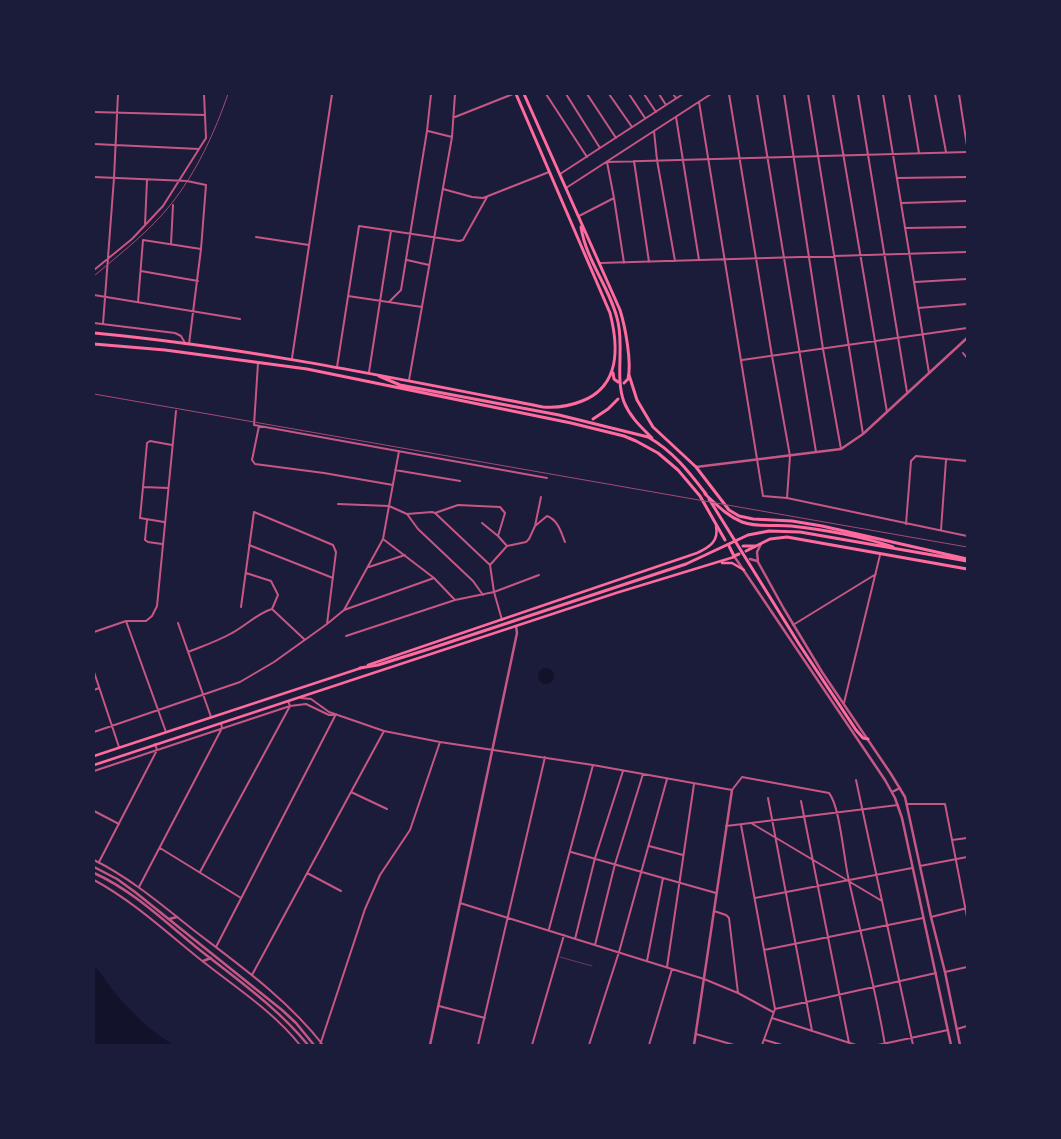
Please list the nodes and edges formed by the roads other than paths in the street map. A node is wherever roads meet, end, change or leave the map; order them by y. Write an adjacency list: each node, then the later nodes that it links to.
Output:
1 (118, 94): 32 (street)
2 (204, 94): 34 (street)
3 (332, 94): 89 (street)
4 (431, 94): 39 (street)
5 (455, 94): 36 (street)
6 (514, 94): 36 (street); 64 (main road)
7 (524, 94): 65 (main road)
8 (546, 94): 54 (street)
9 (566, 94): 46 (street)
10 (587, 94): 42 (street)
11 (609, 94): 38 (street)
12 (629, 94): 37 (street)
13 (644, 94): 33 (street)
14 (659, 94): 30 (street)
15 (674, 94): 28 (street)
16 (683, 94): 28 (street)
17 (711, 94): 29 (street)
18 (729, 94): 57 (street)
19 (757, 94): 58 (street)
20 (784, 94): 55 (street)
21 (808, 94): 56 (street)
22 (833, 94): 52 (street)
23 (858, 94): 53 (street)
24 (883, 94): 51 (street)
25 (909, 94): 50 (street)
26 (935, 94): 48 (street)
27 (959, 94): 45 (street)
28 (676, 98): 30 (street)
29 (699, 102): 35 (street); 59 (street)
30 (666, 105): 33 (street)
31 (94, 112): 32 (street)
32 (117, 112): 34 (street); 44 (street)
33 (656, 112): 37 (street)
34 (205, 115): 47 (street)
35 (676, 117): 40 (street); 61 (street)
36 (454, 118): 41 (street)
37 (645, 118): 38 (street)
38 (632, 127): 42 (street)
39 (427, 131): 41 (street); 85 (street)
40 (654, 131): 60 (street); 63 (street)
41 (452, 137): 73 (street)
42 (616, 138): 46 (street)
43 (94, 144): 44 (street)
44 (115, 146): 47 (street); 68 (street)
45 (967, 146)
46 (600, 148): 54 (street)
47 (199, 149): 71 (street)
48 (946, 152): 49 (street); 50 (street)
49 (967, 152)
50 (919, 153): 51 (street)
51 (893, 154): 53 (street); 69 (street)
52 (843, 155): 53 (street); 56 (street); 93 (street)
53 (868, 155): 94 (street)
54 (587, 156): 65 (street)
55 (794, 156): 56 (street); 58 (street); 96 (street)
56 (818, 156): 95 (street)
57 (740, 158): 58 (street); 59 (street); 99 (street)
58 (767, 158): 98 (street)
59 (708, 159): 61 (street); 102 (street)
60 (657, 160): 61 (street); 62 (street); 103 (street)
61 (684, 160): 101 (street)
62 (634, 161): 63 (street); 104 (street)
63 (607, 162): 72 (street); 75 (street)
64 (550, 172): 74 (street); 144 (main road)
65 (560, 174): 72 (main road)
66 (94, 177): 68 (street)
67 (967, 177): 69 (street)
68 (114, 178): 70 (street); 97 (street)
69 (897, 178): 77 (street)
70 (147, 180): 71 (street); 81 (street)
71 (179, 181): 81 (street); 90 (street)
72 (566, 188): 79 (main road)
73 (443, 189): 74 (street); 87 (street)
74 (487, 197): 87 (street)
75 (614, 198): 79 (street); 105 (street)
76 (967, 201): 77 (street)
77 (901, 203): 83 (street)
78 (173, 205): 88 (street)
79 (578, 217): 80 (main road)
80 (581, 223): 106 (main road); 163 (main road)
81 (145, 226): 97 (street)
82 (967, 227): 83 (street)
83 (905, 228): 92 (street)
84 (391, 231): 85 (street); 115 (street); 116 (street)
85 (411, 234): 87 (street); 100 (street)
86 (256, 237): 89 (street)
87 (433, 237): 107 (street)
88 (171, 244): 90 (street); 109 (street)
89 (309, 245): 140 (street)
90 (201, 249): 111 (street)
91 (967, 252): 92 (street)
92 (909, 254): 94 (street); 112 (street)
93 (860, 255): 94 (street); 95 (street); 131 (street)
94 (885, 255): 129 (street)
95 (834, 256): 96 (street); 134 (street)
96 (809, 257): 98 (street); 135 (street)
97 (108, 258): 108 (street); 114 (street)
98 (784, 258): 99 (street); 136 (street)
99 (756, 259): 102 (street); 138 (street)
100 (407, 260): 107 (street); 118 (street)
101 (699, 260): 102 (street); 103 (street)
102 (725, 260): 141 (street)
103 (674, 261): 104 (street)
104 (649, 262): 105 (street)
105 (624, 263): 106 (street)
106 (600, 264): 148 (main road)
107 (429, 266): 120 (street)
108 (94, 270)
109 (140, 271): 111 (street); 117 (street)
110 (967, 279): 112 (street)
111 (198, 281): 122 (street)
112 (914, 282): 121 (street)
113 (94, 295): 114 (street)
114 (106, 296): 117 (street); 125 (street)
115 (348, 296): 116 (street); 143 (street)
116 (380, 300): 118 (street); 145 (street)
117 (138, 302): 122 (street)
118 (389, 302): 120 (street)
119 (967, 304): 121 (street)
120 (422, 307): 149 (street)
121 (918, 308): 128 (street)
122 (193, 311): 123 (street); 133 (street)
123 (240, 320)
124 (94, 323): 125 (street)
125 (103, 324): 133 (street)
126 (967, 328): 128 (street)
127 (94, 333): 133 (main road)
128 (922, 335): 129 (street); 146 (street)
129 (898, 338): 131 (street); 152 (street)
130 (967, 338): 146 (street)
131 (875, 341): 134 (street); 157 (street)
132 (94, 344): 142 (main road)
133 (187, 344): 140 (main road)
134 (848, 345): 135 (street); 162 (street)
135 (823, 349): 136 (street); 165 (street)
136 (799, 352): 138 (street); 167 (street)
137 (963, 354): 139 (street)
138 (772, 356): 141 (street); 168 (street)
139 (967, 358)
140 (292, 359): 143 (main road)
141 (742, 360): 169 (street)
142 (259, 362): 156 (main road); 161 (street)
143 (337, 367): 145 (main road)
144 (613, 368): 150 (main road); 154 (main road)
145 (368, 373): 147 (main road)
146 (929, 373): 152 (street)
147 (378, 375): 149 (main road); 163 (main road)
148 (629, 375): 151 (main road); 172 (main road)
149 (409, 381): 154 (main road)
150 (618, 382)
151 (624, 389)
152 (907, 394): 157 (street)
153 (618, 399): 158 (main road)
154 (520, 403): 156 (main road)
155 (176, 411): 164 (street)
156 (518, 412): 159 (main road)
157 (887, 412): 162 (street)
158 (593, 419)
159 (571, 423): 160 (main road); 188 (main road)
160 (581, 423)
161 (259, 426): 166 (street); 176 (street)
162 (863, 434): 165 (street)
163 (656, 441): 179 (main road)
164 (173, 445): 177 (street); 178 (street)
165 (841, 449): 167 (street)
166 (399, 451): 173 (street); 174 (street)
167 (816, 453): 168 (street)
168 (790, 456): 169 (street); 181 (street)
169 (757, 459): 172 (street); 181 (street)
170 (946, 459): 171 (street); 190 (street); 192 (street)
171 (967, 461)
172 (696, 467): 212 (main road)
173 (395, 470): 175 (street); 176 (street)
174 (547, 478)
175 (460, 481)
176 (393, 485): 183 (street)
177 (143, 487): 178 (street); 186 (street)
178 (168, 488): 187 (street)
179 (706, 494): 205 (main road); 260 (main road)
180 (541, 497): 191 (street)
181 (787, 498): 190 (street)
182 (338, 504): 183 (street)
183 (389, 506): 184 (street); 195 (street)
184 (407, 514): 185 (street); 226 (street)
185 (435, 514): 193 (street); 216 (street)
186 (147, 520): 187 (street); 199 (street)
187 (165, 522): 199 (street)
188 (715, 522): 196 (main road); 231 (main road)
189 (482, 523): 193 (street)
190 (906, 524): 192 (street)
191 (535, 526): 197 (street); 201 (street)
192 (941, 530): 194 (street)
193 (498, 536): 201 (street)
194 (967, 536)
195 (384, 538): 209 (street); 217 (street)
196 (725, 539)
197 (565, 542)
198 (762, 543): 204 (main road); 207 (main road); 213 (street)
199 (163, 544): 232 (street)
200 (249, 545): 220 (street); 223 (street); 223 (street)
201 (508, 546): 216 (street)
202 (729, 546): 210 (main road)
203 (743, 546): 204 (main road)
204 (755, 546): 206 (main road)
205 (898, 549): 212 (main road); 241 (main road)
206 (746, 551)
207 (881, 553): 218 (main road); 221 (street)
208 (739, 554): 210 (main road)
209 (405, 555): 217 (street); 224 (street)
210 (734, 556): 214 (main road); 219 (street)
211 (750, 559): 213 (street)
212 (967, 560)
213 (758, 562): 235 (street)
214 (715, 563): 219 (main road); 236 (main road)
215 (744, 563): 219 (street)
216 (490, 565): 225 (street)
217 (369, 567): 230 (street)
218 (967, 569)
219 (744, 570): 279 (street)
220 (245, 573): 228 (street); 229 (street)
221 (876, 574): 235 (street); 248 (street)
222 (539, 575): 225 (street)
223 (333, 578): 234 (street)
224 (434, 578): 227 (street); 230 (street)
225 (494, 592): 226 (street); 231 (street)
226 (483, 595): 227 (street)
227 (455, 600): 238 (street)
228 (241, 607)
229 (272, 609): 239 (street); 240 (street)
230 (344, 610): 234 (street)
231 (502, 620): 241 (main road)
232 (126, 621): 237 (street); 250 (street)
233 (178, 623): 240 (street)
234 (327, 624): 239 (street)
235 (793, 625): 248 (street)
236 (516, 626): 246 (main road); 264 (street)
237 (94, 632)
238 (346, 636)
239 (304, 639): 245 (street)
240 (188, 652): 245 (street)
241 (360, 668): 252 (main road)
242 (94, 672): 243 (street)
243 (99, 688): 244 (street); 255 (street)
244 (94, 690)
245 (204, 696): 250 (street); 253 (street)
246 (297, 698): 247 (main road); 251 (street)
247 (288, 701): 249 (street); 254 (main road)
248 (844, 705): 260 (street)
249 (290, 706): 251 (street); 256 (street); 311 (street)
250 (158, 710): 255 (street); 259 (street)
251 (336, 714): 257 (street); 325 (street)
252 (218, 715): 253 (main road); 254 (main road)
253 (211, 717): 259 (main road)
254 (221, 723): 256 (street); 262 (main road)
255 (112, 726): 258 (street); 263 (street)
256 (222, 728): 265 (street); 298 (street)
257 (384, 731): 261 (street); 278 (street)
258 (94, 732)
259 (166, 732): 263 (main road)
260 (868, 740): 276 (street)
261 (440, 742): 264 (street); 377 (street)
262 (155, 744): 265 (street); 268 (main road)
263 (119, 747): 266 (main road)
264 (492, 749): 267 (street); 328 (street)
265 (157, 750): 270 (street); 291 (street)
266 (94, 756)
267 (544, 758): 269 (street); 334 (street)
268 (94, 765)
269 (593, 765): 271 (street); 299 (street)
270 (94, 771)
271 (623, 771): 272 (street); 302 (street)
272 (643, 774): 273 (street); 307 (street)
273 (666, 779): 275 (street); 297 (street)
274 (856, 780): 285 (street)
275 (694, 784): 277 (street); 300 (street)
276 (900, 788): 279 (street); 282 (street)
277 (732, 790): 287 (street); 293 (street)
278 (351, 792): 284 (street); 314 (street)
279 (892, 792): 283 (street)
280 (768, 798): 289 (street)
281 (801, 801): 288 (street)
282 (907, 804): 296 (street); 308 (street)
283 (898, 805): 285 (street); 310 (street)
284 (387, 809)
285 (863, 810): 287 (street); 315 (street)
286 (94, 811): 291 (street)
287 (836, 813): 288 (street); 318 (street)
288 (804, 817): 289 (street); 305 (street)
289 (772, 821): 290 (street); 295 (street)
290 (751, 823): 292 (street); 295 (street)
291 (119, 824): 306 (street)
292 (741, 825): 293 (street); 326 (street)
293 (726, 826): 324 (street)
294 (967, 838): 296 (street)
295 (775, 839): 305 (street); 323 (street)
296 (952, 840): 304 (street)
297 (649, 846): 300 (street); 312 (street)
298 (160, 847): 311 (street); 320 (street)
299 (571, 852): 302 (street); 338 (street)
300 (683, 855): 319 (street)
301 (967, 857): 304 (street)
302 (595, 858): 307 (street); 342 (street)
303 (94, 860): 306 (street)
304 (956, 860): 308 (street); 329 (street)
305 (813, 861): 318 (street); 321 (street)
306 (99, 863): 320 (street)
307 (615, 864): 312 (street); 344 (street)
308 (920, 866): 333 (street)
309 (94, 868): 336 (street)
310 (912, 868): 315 (street); 335 (street)
311 (200, 872): 325 (street)
312 (642, 872): 316 (street); 347 (street)
313 (94, 873): 349 (street)
314 (307, 873): 322 (street); 358 (street)
315 (876, 875): 318 (street); 327 (street)
316 (663, 878): 319 (street); 351 (street)
317 (94, 880): 350 (street)
318 (848, 880): 321 (street); 327 (street); 339 (street)
319 (678, 882): 324 (street); 353 (street)
320 (139, 886): 332 (street)
321 (818, 886): 323 (street); 341 (street)
322 (341, 891)
323 (786, 892): 326 (street); 343 (street)
324 (716, 893): 330 (street)
325 (241, 898): 345 (street)
326 (755, 898): 346 (street)
327 (882, 901): 337 (street)
328 (460, 903): 334 (street); 365 (street)
329 (966, 908): 331 (street); 333 (street)
330 (714, 911): 359 (street); 362 (street)
331 (967, 916)
332 (177, 917): 336 (street); 345 (street)
333 (931, 917): 356 (street)
334 (508, 918): 338 (street); 367 (street)
335 (923, 918): 337 (street); 357 (street)
336 (169, 919): 381 (street)
337 (887, 926): 339 (street); 360 (street)
338 (549, 930): 340 (street)
339 (861, 931): 341 (street); 361 (street)
340 (564, 935): 342 (street); 348 (street)
341 (828, 937): 343 (street); 363 (street)
342 (575, 938): 344 (street)
343 (795, 944): 346 (street); 364 (street)
344 (595, 945): 347 (street)
345 (216, 947): 358 (street)
346 (764, 950): 366 (street)
347 (618, 952): 351 (street); 385 (street)
348 (558, 956): 352 (lane); 384 (street)
349 (211, 958): 350 (street); 380 (street)
350 (202, 961): 379 (street)
351 (647, 961): 353 (street)
352 (592, 966)
353 (667, 967): 355 (street)
354 (967, 967): 356 (street)
355 (672, 969): 359 (street); 386 (street)
356 (945, 972): 370 (street)
357 (936, 974): 360 (street); 371 (street)
358 (252, 976): 377 (street)
359 (704, 979): 362 (street); 373 (street)
360 (899, 982): 361 (street); 374 (street)
361 (873, 988): 363 (street); 378 (street)
362 (738, 993): 366 (street)
363 (839, 995): 364 (street); 376 (street)
364 (806, 1002): 366 (street); 372 (street)
365 (438, 1006): 367 (street); 382 (street)
366 (774, 1010): 368 (street)
367 (485, 1018): 383 (street)
368 (771, 1018): 372 (street); 375 (street)
369 (967, 1026): 370 (street)
370 (956, 1029): 395 (street)
371 (948, 1030): 374 (street); 394 (street)
372 (812, 1031): 376 (street)
373 (696, 1034): 387 (street); 388 (street)
374 (911, 1038): 378 (street); 393 (street)
375 (764, 1040): 389 (street); 390 (street)
376 (848, 1043): 391 (street)
377 (322, 1044)
378 (885, 1044): 392 (street)
379 (300, 1045)
380 (308, 1045)
381 (314, 1045)
382 (430, 1045)
383 (478, 1045)
384 (532, 1045)
385 (589, 1045)
386 (649, 1045)
387 (694, 1045)
388 (734, 1045)
389 (762, 1045)
390 (782, 1045)
391 (856, 1045)
392 (878, 1045)
393 (912, 1045)
394 (951, 1045)
395 (960, 1045)

